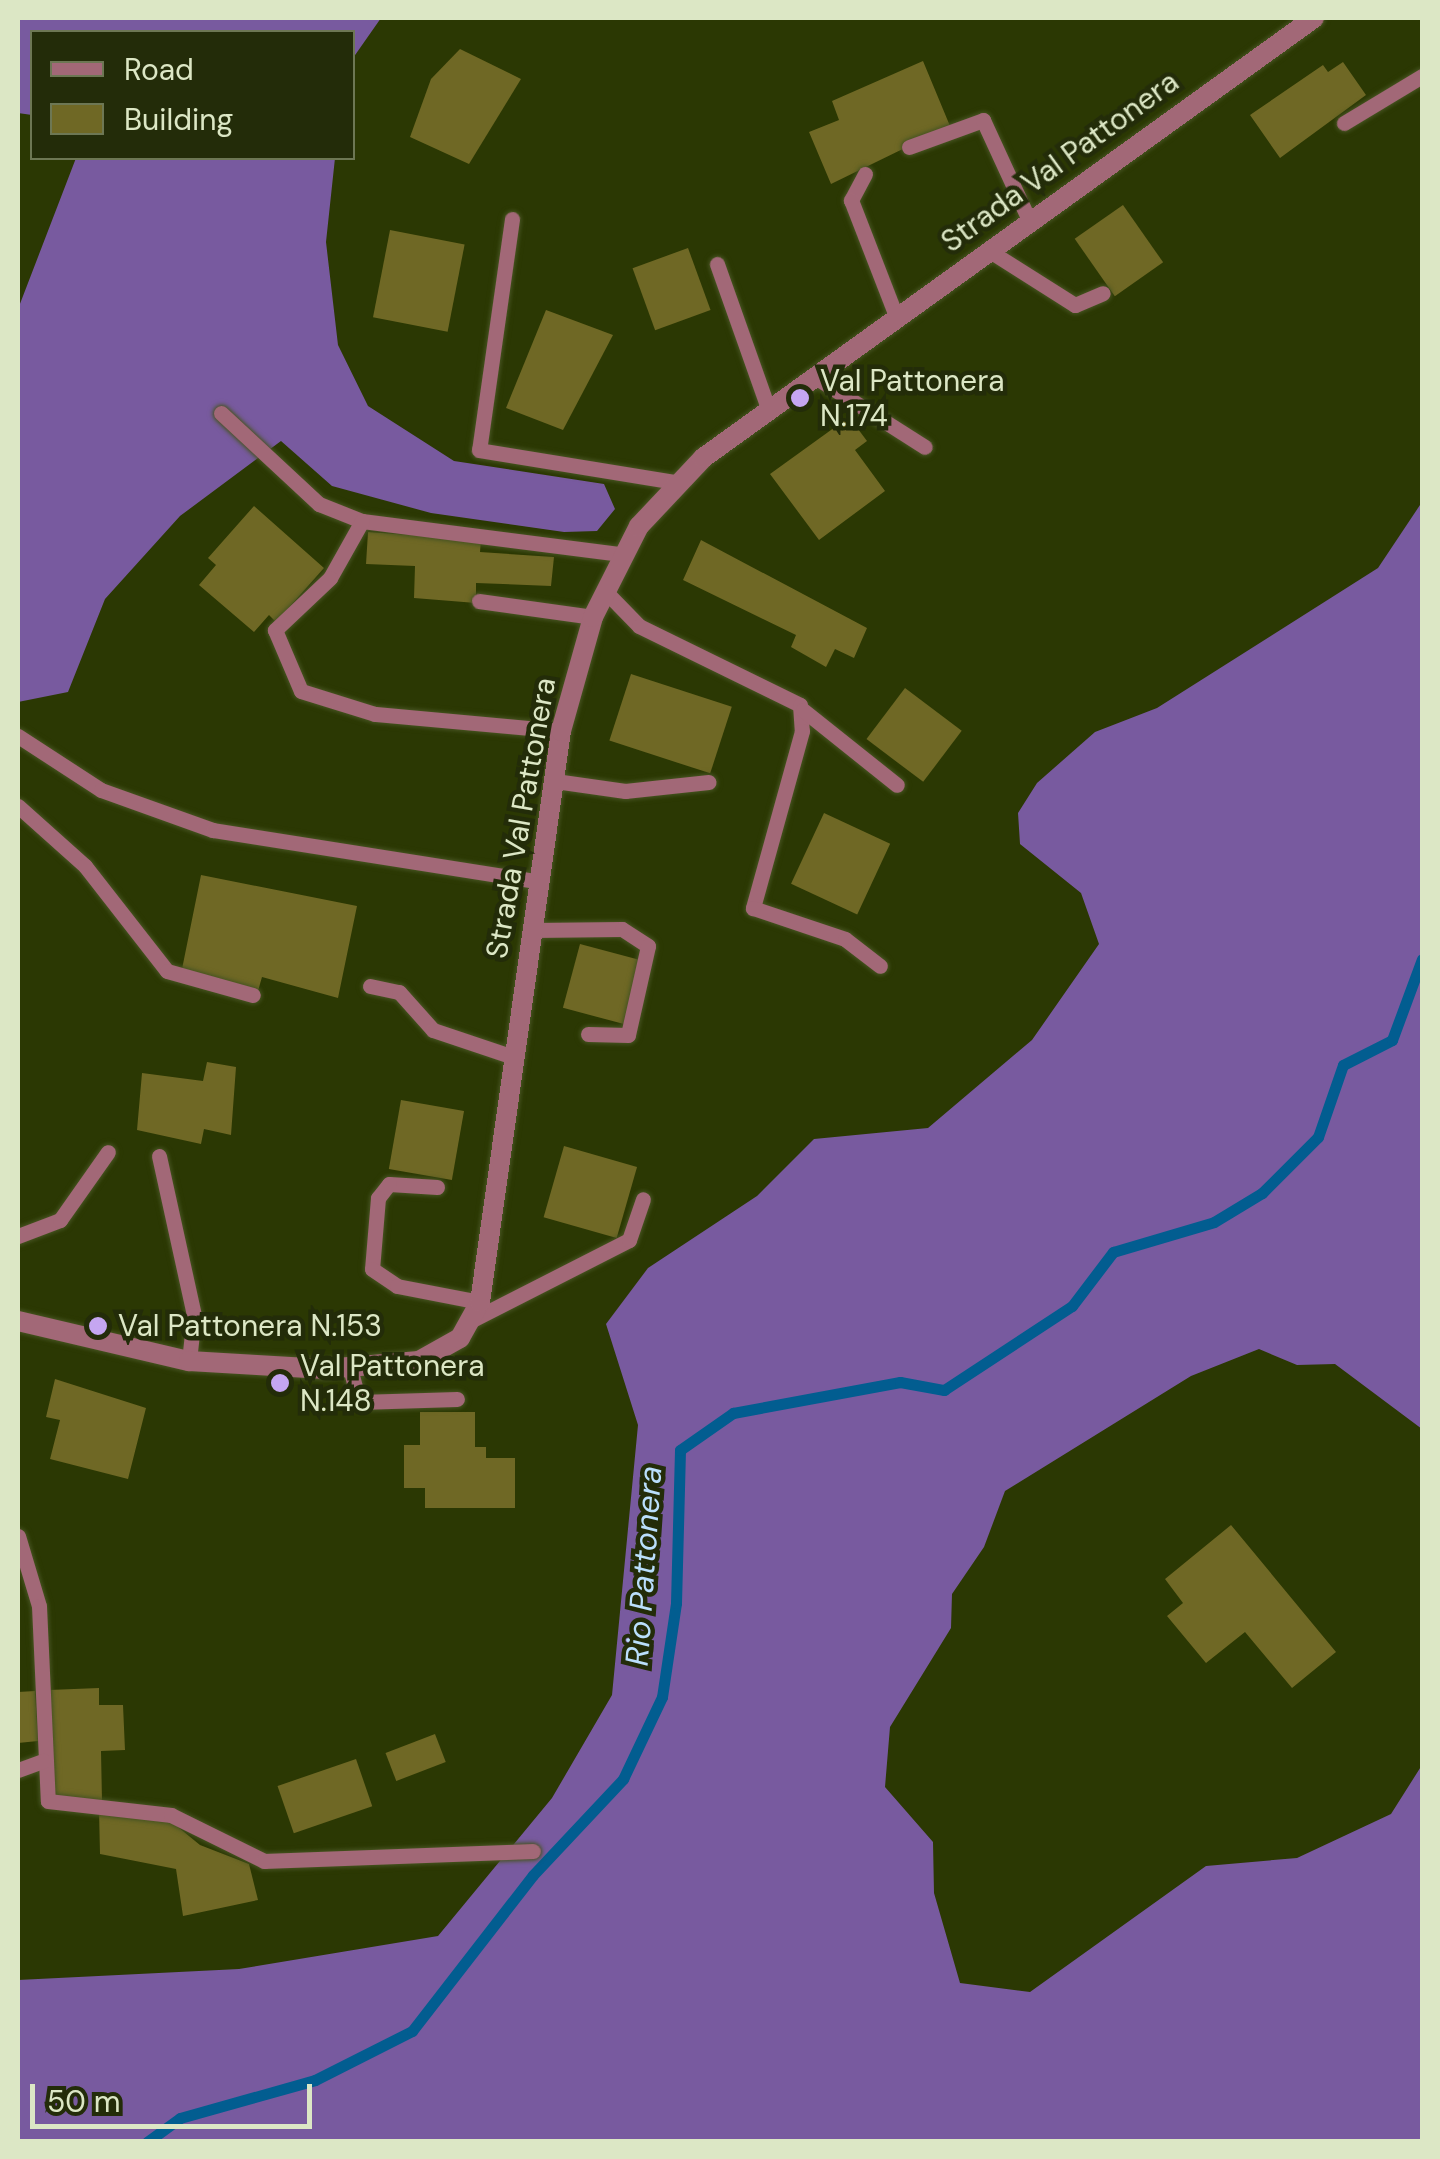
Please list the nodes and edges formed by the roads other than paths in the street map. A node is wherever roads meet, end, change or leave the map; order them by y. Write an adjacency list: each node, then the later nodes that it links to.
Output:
1 (1314, 18): 7 (street, Strada Val Pattonera)
2 (1422, 76): 3 (lane)
3 (1344, 123)
4 (909, 148): 7 (lane)
5 (865, 174): 11 (lane)
6 (512, 219): 16 (lane)
7 (1030, 220): 8 (street, Strada Val Pattonera)
8 (988, 250): 10 (lane); 11 (street, Strada Val Pattonera)
9 (717, 264): 13 (lane)
10 (1103, 293)
11 (896, 316): 12 (street, Strada Val Pattonera)
12 (816, 377): 13 (street, Strada Val Pattonera); 15 (lane)
13 (769, 411): 16 (street, Strada Val Pattonera)
14 (221, 414): 17 (lane)
15 (925, 447)
16 (674, 482): 18 (street, Strada Val Pattonera)
17 (362, 521): 18 (lane); 23 (lane)
18 (621, 554): 19 (street, Strada Val Pattonera)
19 (604, 590): 21 (street, Strada Val Pattonera); 22 (lane)
20 (479, 602): 21 (lane)
21 (593, 616): 23 (street, Strada Val Pattonera)
22 (803, 710): 27 (lane); 31 (lane)
23 (561, 731): 25 (street, Strada Val Pattonera)
24 (18, 736): 29 (lane)
25 (554, 781): 26 (lane); 29 (street, Strada Val Pattonera)
26 (709, 782)
27 (897, 785)
28 (18, 806): 33 (lane)
29 (540, 882): 30 (street, Strada Val Pattonera)
30 (532, 930): 34 (lane); 35 (street, Strada Val Pattonera)
31 (880, 966)
32 (370, 986): 35 (lane)
33 (254, 995)
34 (588, 1034)
35 (514, 1057): 41 (street, Strada Val Pattonera)
36 (108, 1152): 40 (lane)
37 (158, 1156): 43 (lane)
38 (437, 1187): 41 (lane)
39 (643, 1199): 41 (lane)
40 (18, 1236)
41 (477, 1310): 44 (street)
42 (18, 1321): 43 (street)
43 (189, 1360): 44 (street)
44 (350, 1368): 45 (lane)
45 (457, 1399)
46 (18, 1536): 47 (lane)
47 (43, 1761): 48 (lane); 49 (lane)
48 (18, 1770)
49 (533, 1850)

